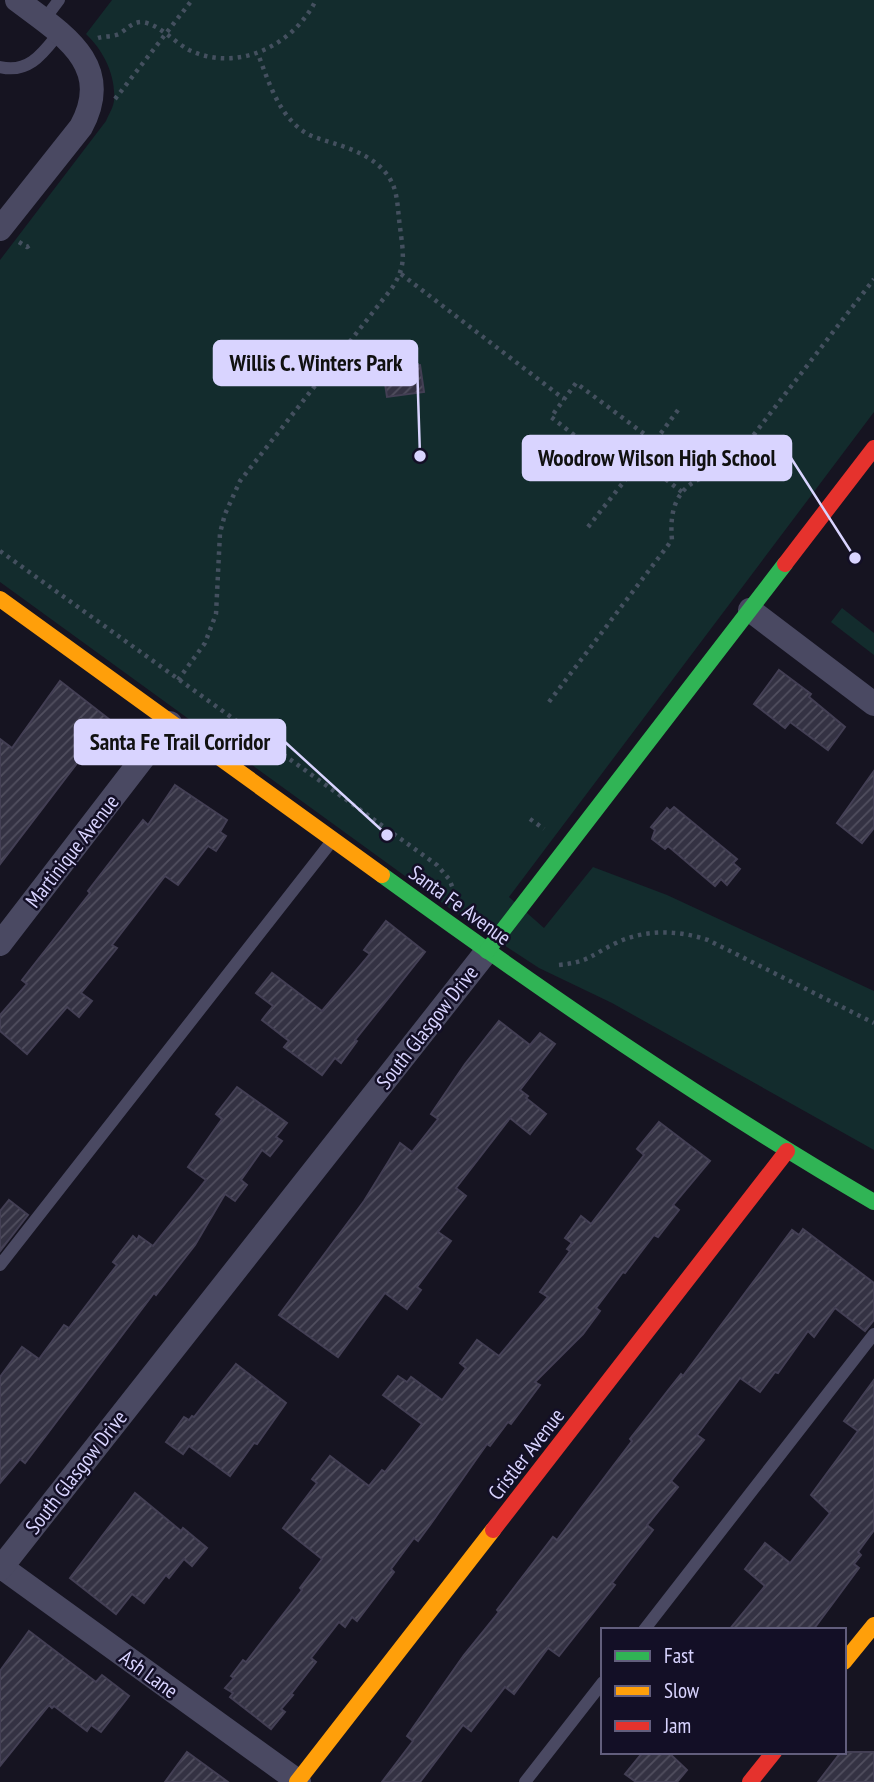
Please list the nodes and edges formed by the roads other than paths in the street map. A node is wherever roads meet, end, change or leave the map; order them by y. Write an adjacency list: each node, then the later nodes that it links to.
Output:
1 (17, 0): 3 (street)
2 (59, 0): 3 (lane)
3 (67, 35): 4 (lane); 5 (street)
4 (0, 67)
5 (0, 229)
6 (874, 448): 8 (street, South Glasgow Drive)
7 (0, 599): 10 (street, Santa Fe Avenue)
8 (750, 610): 9 (street); 13 (street, South Glasgow Drive)
9 (874, 704)
10 (170, 723): 11 (street, Santa Fe Avenue); 12 (street, Martinique Avenue)
11 (332, 840): 13 (street, Santa Fe Avenue); 16 (lane)
12 (0, 944)
13 (487, 951): 14 (street, Santa Fe Avenue); 18 (street, South Glasgow Drive)
14 (787, 1151): 15 (street, Santa Fe Avenue); 24 (street, Cristler Avenue)
15 (874, 1202)
16 (0, 1265)
17 (874, 1334): 20 (lane)
18 (1, 1567): 24 (street, Ash Lane)
19 (874, 1625): 21 (street)
20 (646, 1628)
21 (846, 1660)
22 (601, 1685): 25 (lane)
23 (772, 1754): 26 (street)
24 (298, 1782)
25 (525, 1782)
26 (750, 1782)

